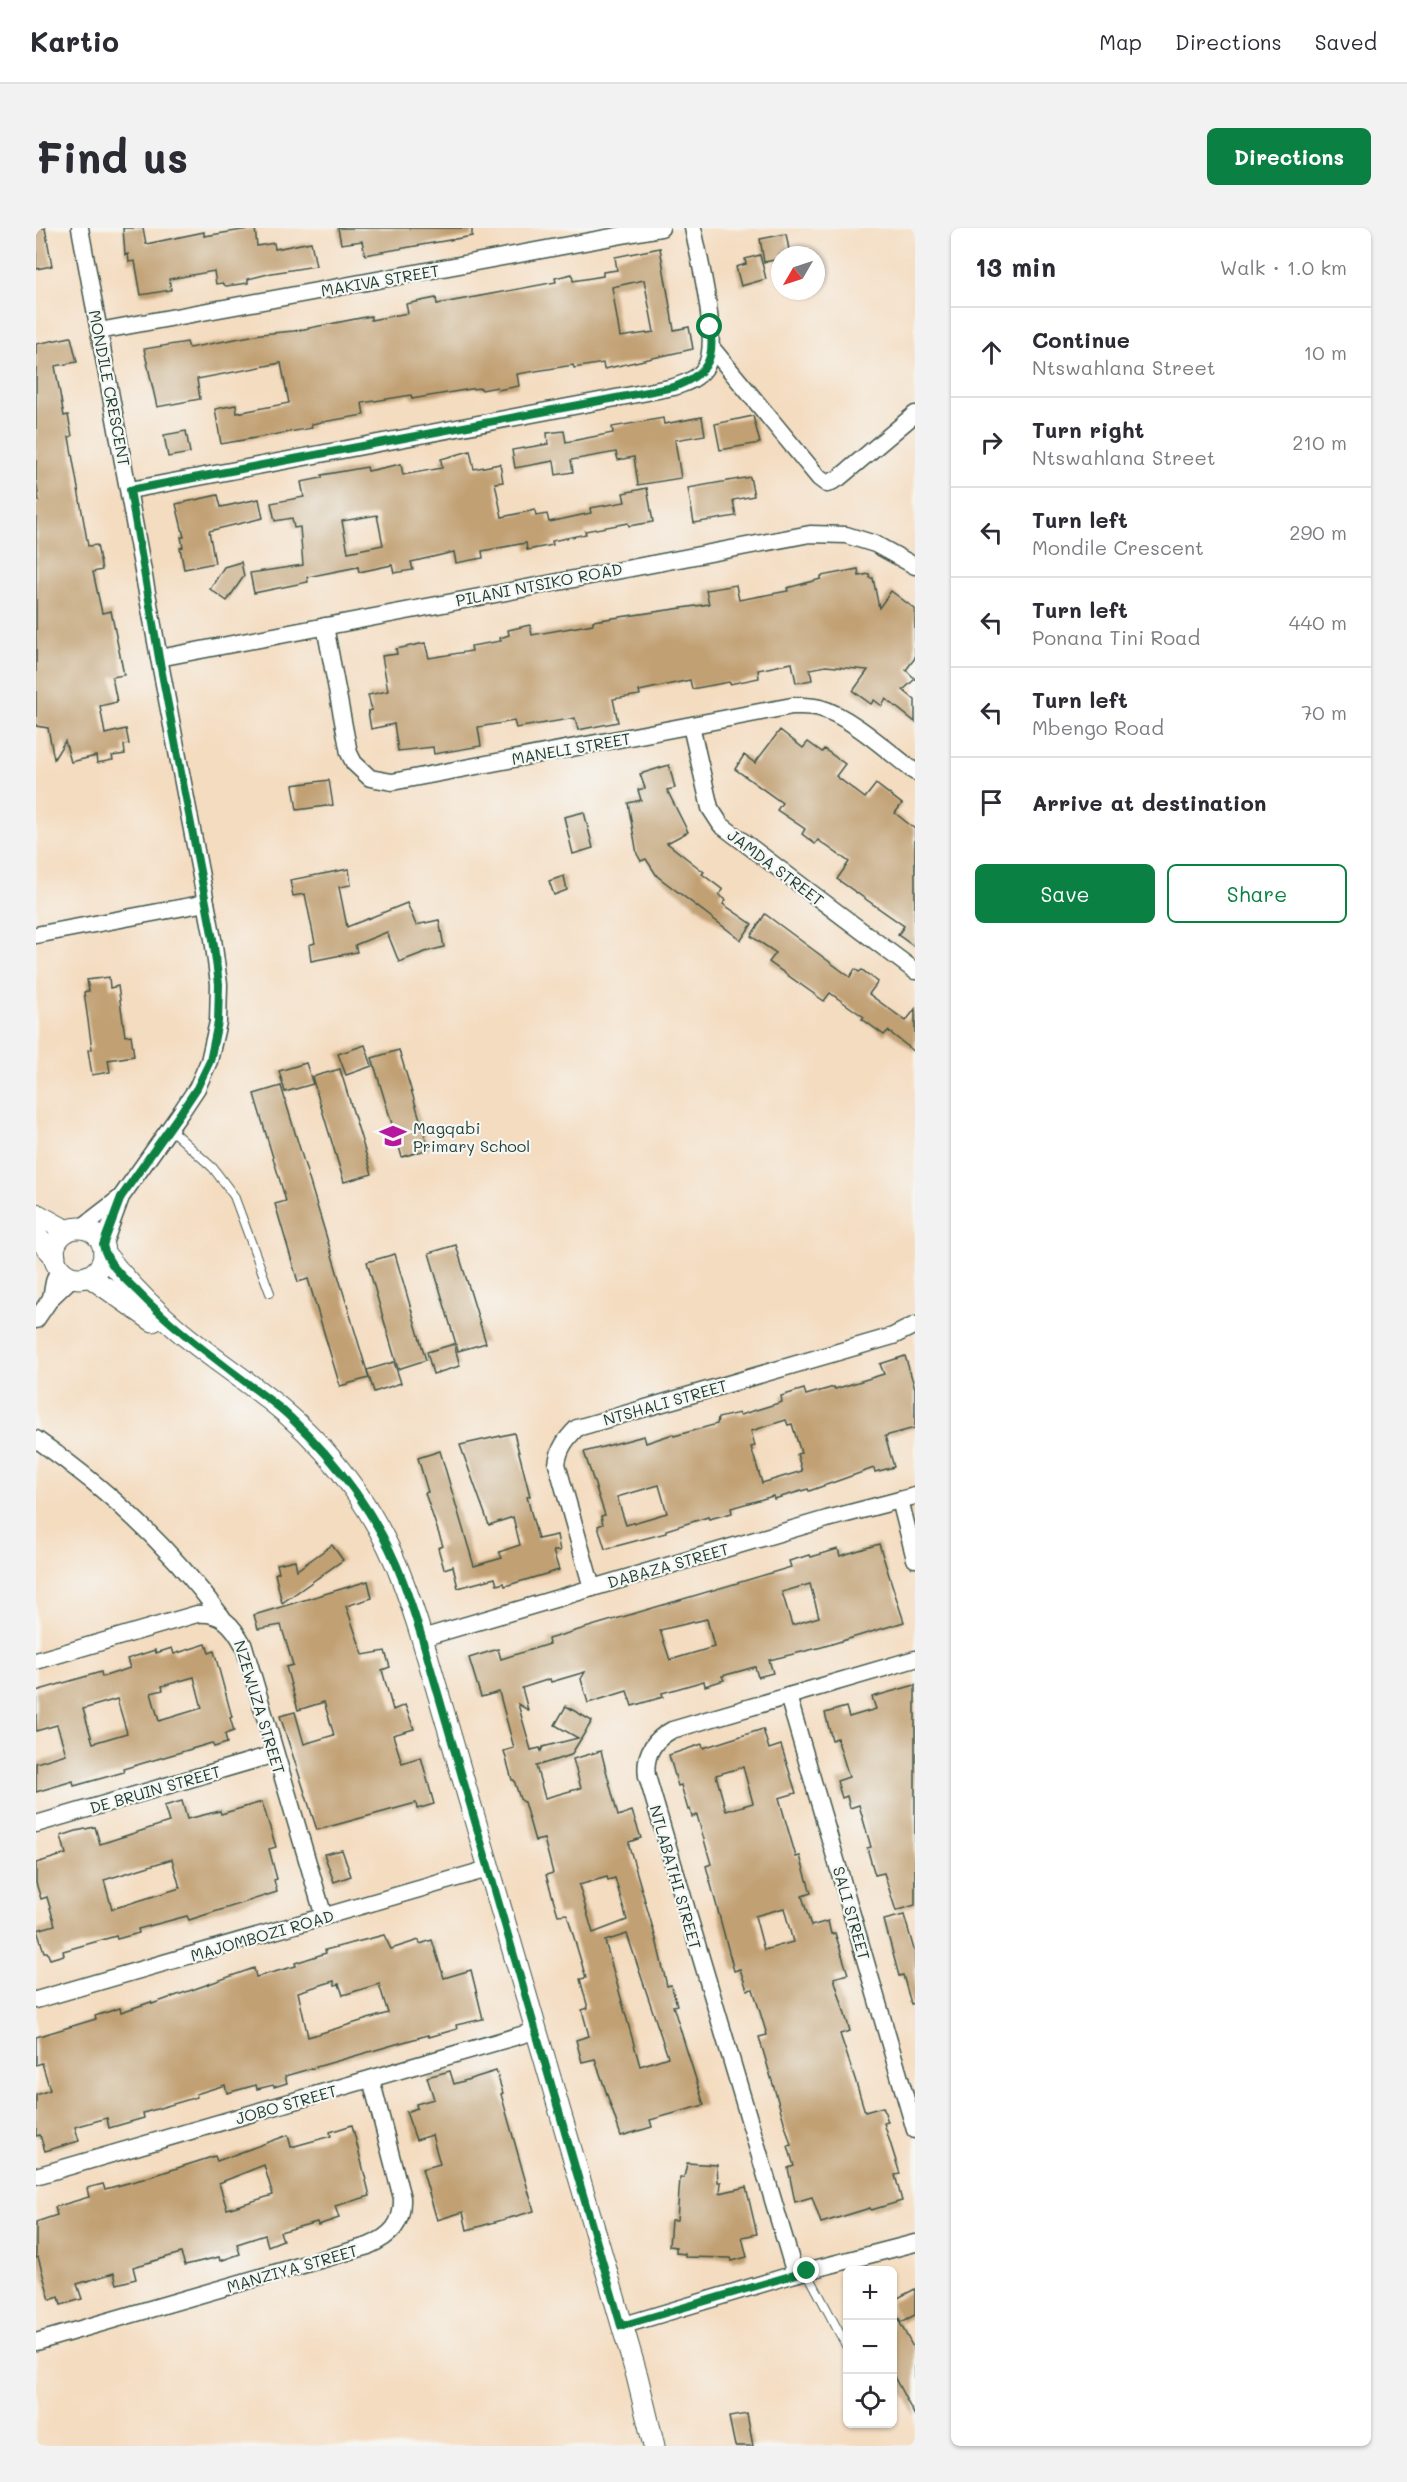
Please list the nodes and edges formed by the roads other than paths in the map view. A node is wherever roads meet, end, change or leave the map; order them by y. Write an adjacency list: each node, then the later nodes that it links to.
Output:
1 (80, 228): 4 (street, MONDILE CRESCENT)
2 (661, 228): 4 (street, MAKIVA STREET)
3 (693, 228): 5 (street)
4 (99, 331): 7 (street, MONDILE CRESCENT)
5 (711, 346): 6 (street); 7 (street)
6 (915, 414)
7 (130, 490): 10 (street, MONDILE CRESCENT)
8 (915, 566): 9 (street, PILANI NTSIKO ROAD)
9 (325, 626): 10 (street, PILANI NTSIKO ROAD); 11 (street, MANELI STREET)
10 (159, 658): 13 (street, MONDILE CRESCENT)
11 (691, 726): 12 (street, MANELI STREET); 15 (street, JAMDA STREET)
12 (915, 772)
13 (206, 903): 14 (street); 16 (street, MONDILE CRESCENT)
14 (36, 935)
15 (915, 971)
16 (170, 1129): 17 (street, MONDILE CRESCENT); 23 (lane)
17 (121, 1197): 19 (street, MONDILE CRESCENT); 21 (street, MONDILE CRESCENT)
18 (36, 1214): 19 (street)
19 (74, 1230): 21 (street); 22 (street)
20 (36, 1236): 22 (street)
21 (104, 1249): 22 (street); 26 (street)
22 (69, 1269): 24 (street); 26 (street)
23 (270, 1293)
24 (36, 1320)
25 (915, 1325): 30 (street, NTSHALI STREET)
26 (176, 1329): 32 (street)
27 (36, 1439): 31 (street, NZEWUZA STREET)
28 (907, 1498): 29 (street); 30 (street, DABAZA STREET)
29 (915, 1559)
30 (592, 1588): 32 (street, DABAZA STREET)
31 (222, 1617): 34 (street); 36 (street, NZEWUZA STREET)
32 (422, 1638): 38 (street)
33 (915, 1659): 35 (street, NTLABATHI STREET)
34 (36, 1661)
35 (788, 1696): 43 (street, SALI STREET); 46 (street, NTLABATHI STREET)
36 (275, 1754): 37 (street, DE BRUIN STREET); 39 (street, NZEWUZA STREET)
37 (36, 1824)
38 (488, 1869): 39 (street, MAJOMBOZI ROAD); 41 (street)
39 (324, 1917): 40 (street, MAJOMBOZI ROAD)
40 (36, 2000)
41 (535, 2031): 42 (street, JOBO STREET); 47 (street)
42 (371, 2079): 44 (street, JOBO STREET); 49 (street, MANZIYA STREET)
43 (915, 2130)
44 (36, 2176)
45 (915, 2242): 46 (street)
46 (801, 2273): 47 (street); 48 (lane)
47 (621, 2326): 50 (street)
48 (843, 2341)
49 (36, 2342)
50 (654, 2446)

